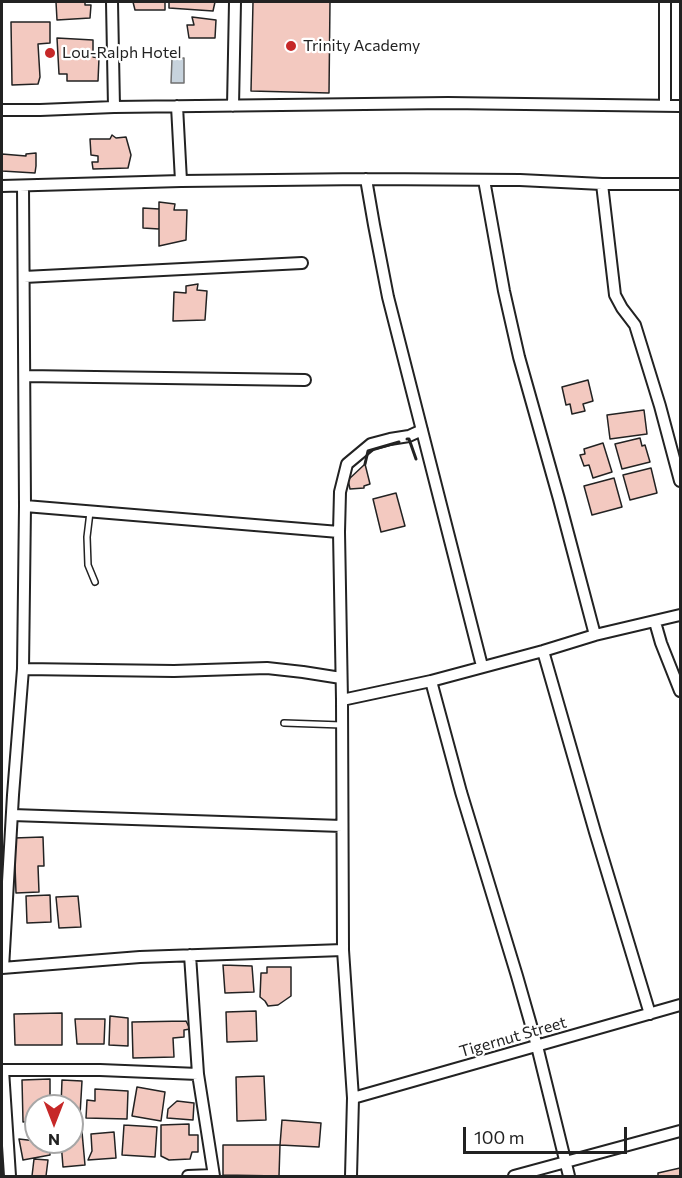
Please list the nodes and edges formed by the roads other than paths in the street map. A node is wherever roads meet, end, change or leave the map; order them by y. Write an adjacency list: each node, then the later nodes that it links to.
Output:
1 (112, 2): 8 (street)
2 (235, 2): 5 (street)
3 (665, 2): 6 (street)
4 (177, 106): 5 (street); 8 (street); 12 (street)
5 (233, 106): 6 (street)
6 (664, 106): 7 (street)
7 (681, 106)
8 (114, 107): 9 (street)
9 (2, 110)
10 (366, 179): 11 (street); 12 (street); 21 (street)
11 (484, 180): 13 (street); 29 (street)
12 (180, 181): 16 (street)
13 (602, 184): 14 (street); 22 (street)
14 (681, 184)
15 (2, 186): 16 (street)
16 (23, 186): 18 (street)
17 (302, 263): 18 (street)
18 (24, 277): 19 (street)
19 (25, 376): 20 (street); 23 (street)
20 (305, 380)
21 (422, 430): 25 (street); 31 (street)
22 (681, 481)
23 (25, 506): 24 (street); 32 (street)
24 (90, 512): 25 (street); 26 (lane)
25 (339, 532): 33 (street)
26 (95, 582)
27 (681, 615): 28 (street)
28 (655, 622): 29 (street); 35 (street)
29 (595, 635): 30 (street)
30 (543, 651): 31 (street); 45 (street)
31 (482, 666): 34 (street)
32 (23, 669): 33 (street); 39 (street)
33 (341, 678): 36 (street)
34 (431, 681): 36 (street); 46 (street)
35 (681, 692)
36 (342, 700): 38 (street)
37 (284, 723): 38 (lane)
38 (342, 725): 40 (street)
39 (12, 815): 40 (street); 43 (street)
40 (342, 826): 41 (street)
41 (343, 950): 42 (street); 49 (street)
42 (190, 955): 43 (street); 48 (street)
43 (2, 968)
44 (681, 1005): 45 (street, Tigernut Street)
45 (650, 1014): 46 (street, Tigernut Street)
46 (537, 1046): 49 (street, Tigernut Street); 51 (street)
47 (2, 1070): 48 (street); 52 (street)
48 (198, 1074): 54 (street)
49 (353, 1098): 55 (street)
50 (681, 1131): 51 (street)
51 (565, 1162): 56 (street); 57 (street)
52 (10, 1176)
53 (188, 1176): 54 (street)
54 (213, 1176)
55 (351, 1176)
56 (514, 1176)
57 (569, 1176)

